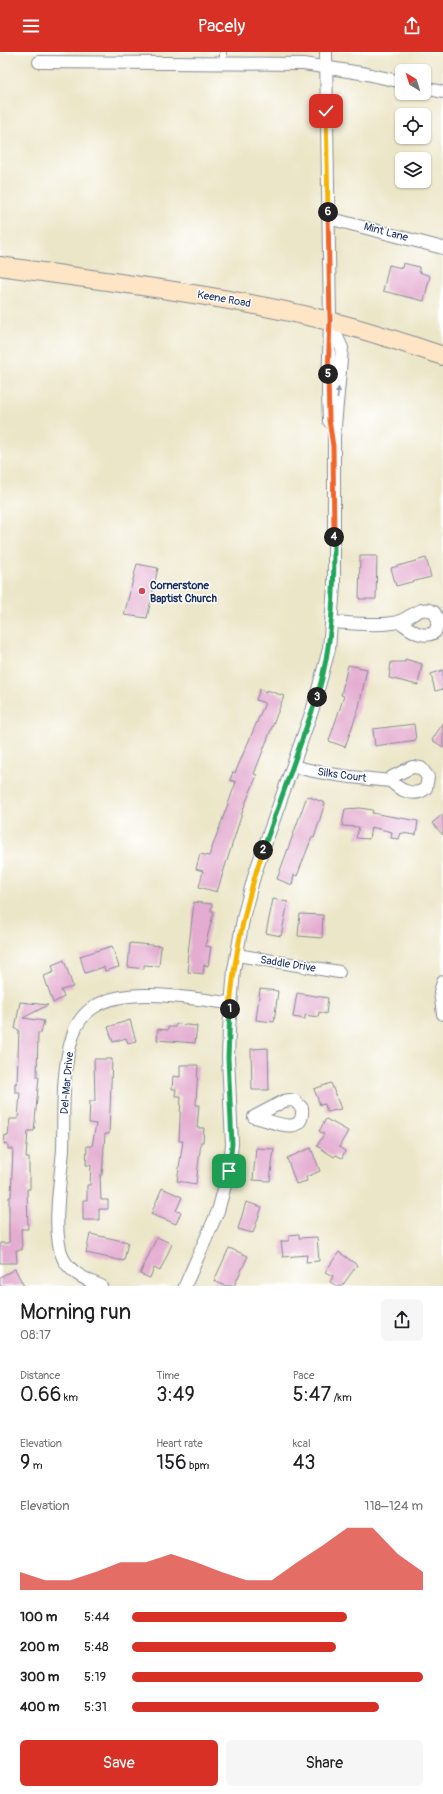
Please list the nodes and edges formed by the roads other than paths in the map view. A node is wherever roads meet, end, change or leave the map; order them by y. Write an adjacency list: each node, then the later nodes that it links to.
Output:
1 (326, 52): 5 (street)
2 (93, 58): 3 (street); 4 (street)
3 (223, 58): 5 (street)
4 (39, 62)
5 (326, 67): 6 (street); 9 (street)
6 (395, 81)
7 (431, 89): 8 (street)
8 (443, 92)
9 (328, 218): 10 (street, Mint Lane); 12 (street)
10 (443, 248)
11 (0, 266): 12 (main road, Keene Road)
12 (330, 321): 13 (main road, Keene Road); 14 (street)
13 (443, 356)
14 (332, 622): 15 (street); 16 (street)
15 (400, 622)
16 (293, 766): 17 (street, Silks Court); 18 (street)
17 (391, 781)
18 (237, 955): 19 (street, Saddle Drive); 21 (street)
19 (339, 972)
20 (443, 982): 22 (street)
21 (230, 1002): 24 (street); 25 (street, Del-Mar Drive)
22 (443, 1014)
23 (254, 1117): 24 (street)
24 (231, 1119): 26 (street)
25 (101, 1286)
26 (185, 1286)

